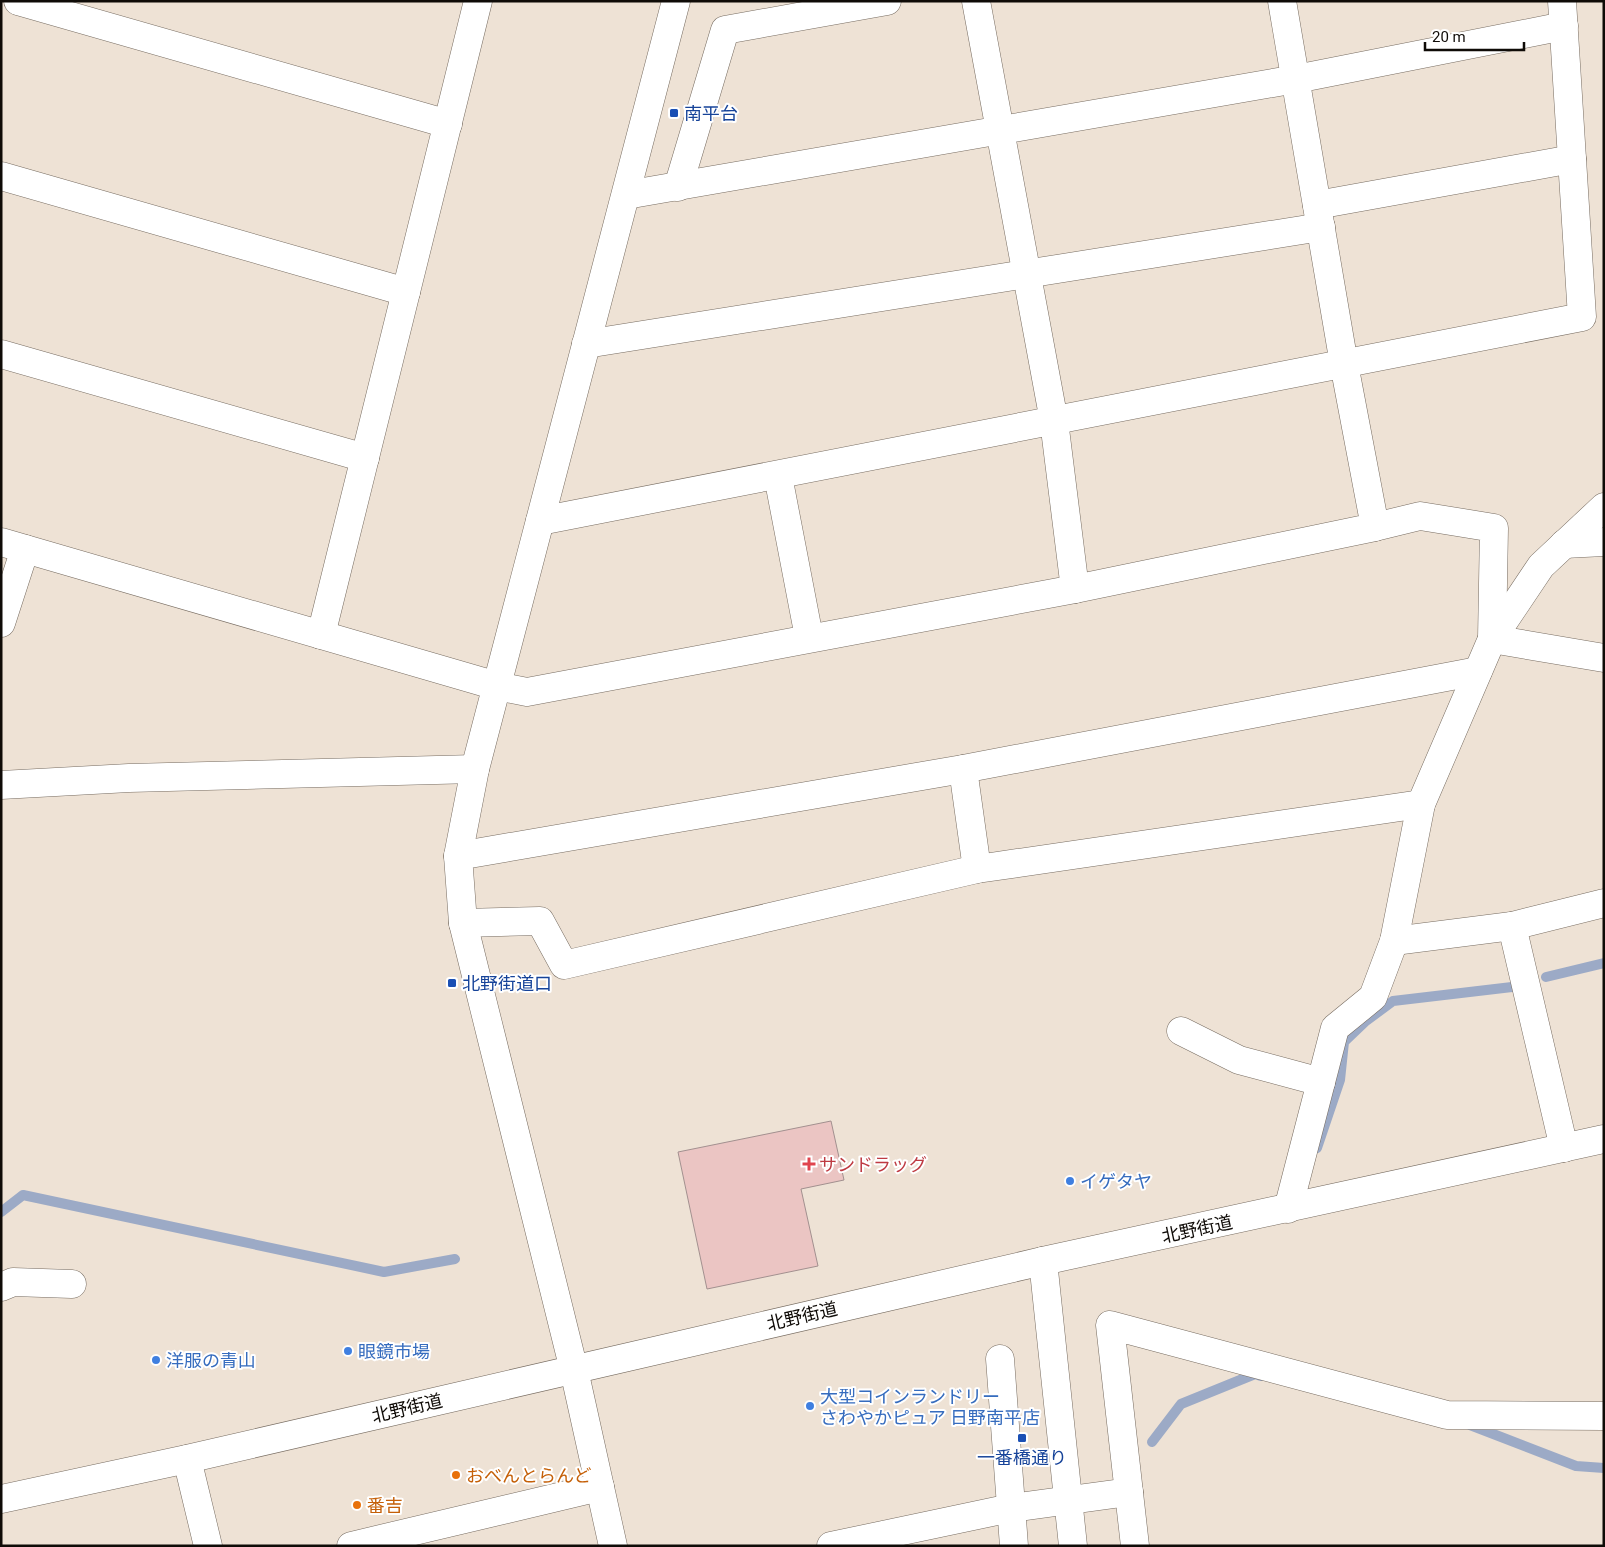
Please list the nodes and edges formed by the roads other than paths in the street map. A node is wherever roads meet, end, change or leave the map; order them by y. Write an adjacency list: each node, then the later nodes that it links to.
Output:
1 (18, 1): 9 (street)
2 (478, 1): 9 (street)
3 (887, 1): 13 (street)
4 (976, 1): 10 (street)
5 (1282, 1): 8 (street)
6 (671, 3): 14 (street)
7 (1563, 14): 8 (street); 11 (street)
8 (1296, 79): 10 (street); 15 (street)
9 (448, 124): 17 (street)
10 (999, 129): 13 (street); 16 (street)
11 (1572, 159): 15 (street); 20 (street)
12 (1, 176): 17 (street)
13 (678, 187): 14 (street)
14 (626, 195): 18 (street)
15 (1319, 216): 16 (street); 20 (street)
16 (1027, 273): 18 (street); 21 (street)
17 (406, 292): 22 (street)
18 (586, 344): 25 (street)
19 (1, 354): 22 (street)
20 (1344, 364): 21 (street); 26 (street)
21 (1054, 421): 23 (street); 30 (street)
22 (365, 458): 32 (street)
23 (778, 476): 25 (street); 33 (street)
24 (1604, 507): 28 (street)
25 (540, 521): 37 (street)
26 (1375, 527): 30 (street); 34 (street)
27 (1604, 542): 28 (street)
28 (1564, 544): 34 (street)
29 (13, 545): 31 (street); 32 (street)
30 (1075, 589): 33 (street)
31 (1, 623)
32 (320, 635): 37 (street)
33 (809, 637): 37 (street)
34 (1492, 639): 35 (street); 36 (street)
35 (1604, 658)
36 (1478, 672): 39 (street); 41 (street)
37 (497, 686): 38 (street)
38 (475, 769): 40 (street); 42 (street)
39 (963, 769): 42 (street); 43 (street)
40 (1, 785)
41 (1421, 804): 43 (street); 47 (street)
42 (458, 856): 45 (street)
43 (977, 868): 45 (street)
44 (1604, 903): 46 (street)
45 (464, 923): 57 (street)
46 (1512, 926): 47 (street); 51 (street)
47 (1394, 941): 49 (street)
48 (1181, 1031): 49 (street)
49 (1321, 1082): 52 (street)
50 (1604, 1139): 51 (street, 北野街道)
51 (1564, 1148): 52 (street, 北野街道)
52 (1288, 1209): 53 (street, 北野街道)
53 (1043, 1261): 57 (street, 北野街道); 63 (street)
54 (72, 1284): 55 (street)
55 (1, 1287)
56 (1000, 1359): 64 (street)
57 (574, 1370): 59 (street, 北野街道); 60 (street)
58 (1604, 1416): 61 (street)
59 (187, 1458): 62 (street, 北野街道); 65 (street)
60 (600, 1487): 66 (street); 67 (street)
61 (1129, 1492): 63 (street); 71 (street)
62 (1, 1499)
63 (1068, 1500): 64 (street); 70 (street)
64 (1011, 1508): 68 (street); 69 (street)
65 (208, 1546)
66 (351, 1546)
67 (613, 1546)
68 (831, 1546)
69 (1014, 1546)
70 (1073, 1546)
71 (1135, 1546)

